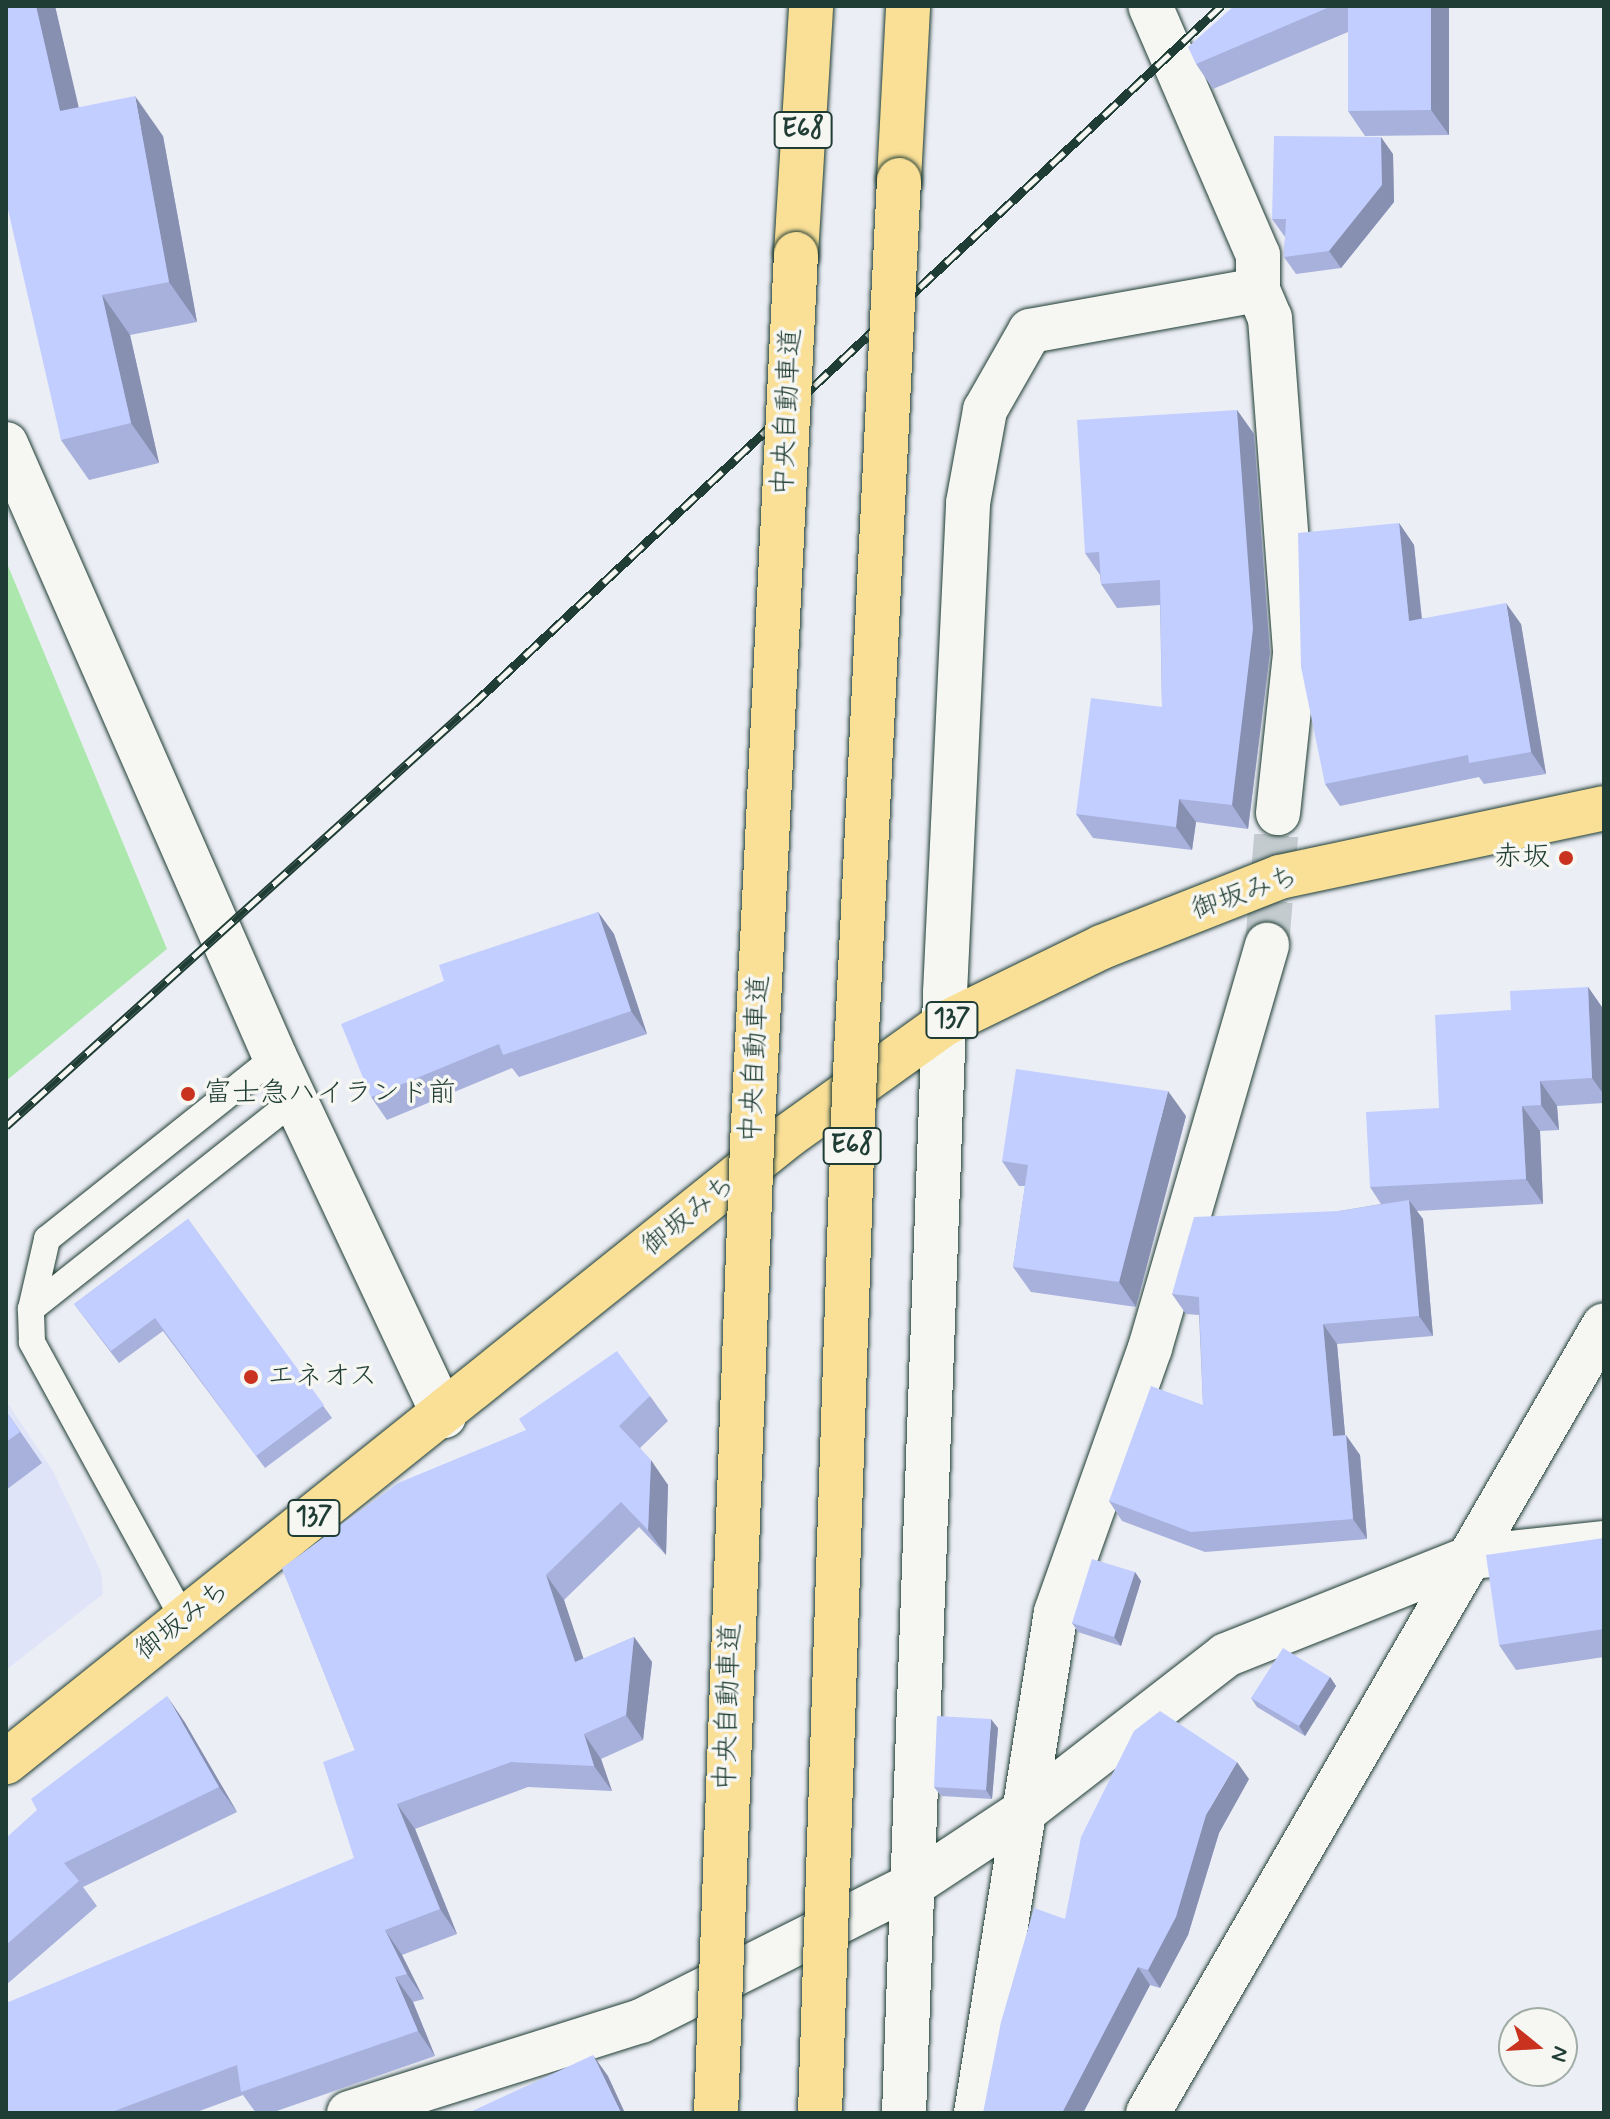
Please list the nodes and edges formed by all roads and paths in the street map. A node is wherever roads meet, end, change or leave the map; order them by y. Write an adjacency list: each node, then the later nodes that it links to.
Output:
1 (811, 6): 22 (highway, 中央自動車道 / E68, bridge)
2 (908, 6): 23 (highway, E68, bridge)
3 (1150, 6): 4 (street)
4 (1258, 290): 7 (street); 9 (street)
5 (6, 444): 10 (street)
6 (1604, 808): 9 (highway, 御坂みち / 137)
7 (1278, 813)
8 (1267, 945): 19 (street)
9 (944, 1024): 14 (highway, 御坂みち / 137); 20 (street)
10 (275, 1057): 11 (street); 12 (lane)
11 (296, 1099): 12 (lane); 14 (street)
12 (31, 1309): 17 (lane)
13 (1604, 1325): 16 (street)
14 (444, 1416): 17 (highway, 御坂みち / 137)
15 (1604, 1543): 16 (street)
16 (1472, 1557): 19 (street); 26 (street)
17 (184, 1620): 18 (highway, 御坂みち / 137)
18 (6, 1762)
19 (1029, 1808): 20 (street); 25 (street)
20 (911, 1886): 21 (street); 24 (street)
21 (349, 2113)
22 (716, 2113)
23 (820, 2113)
24 (904, 2113)
25 (976, 2113)
26 (1148, 2113)

